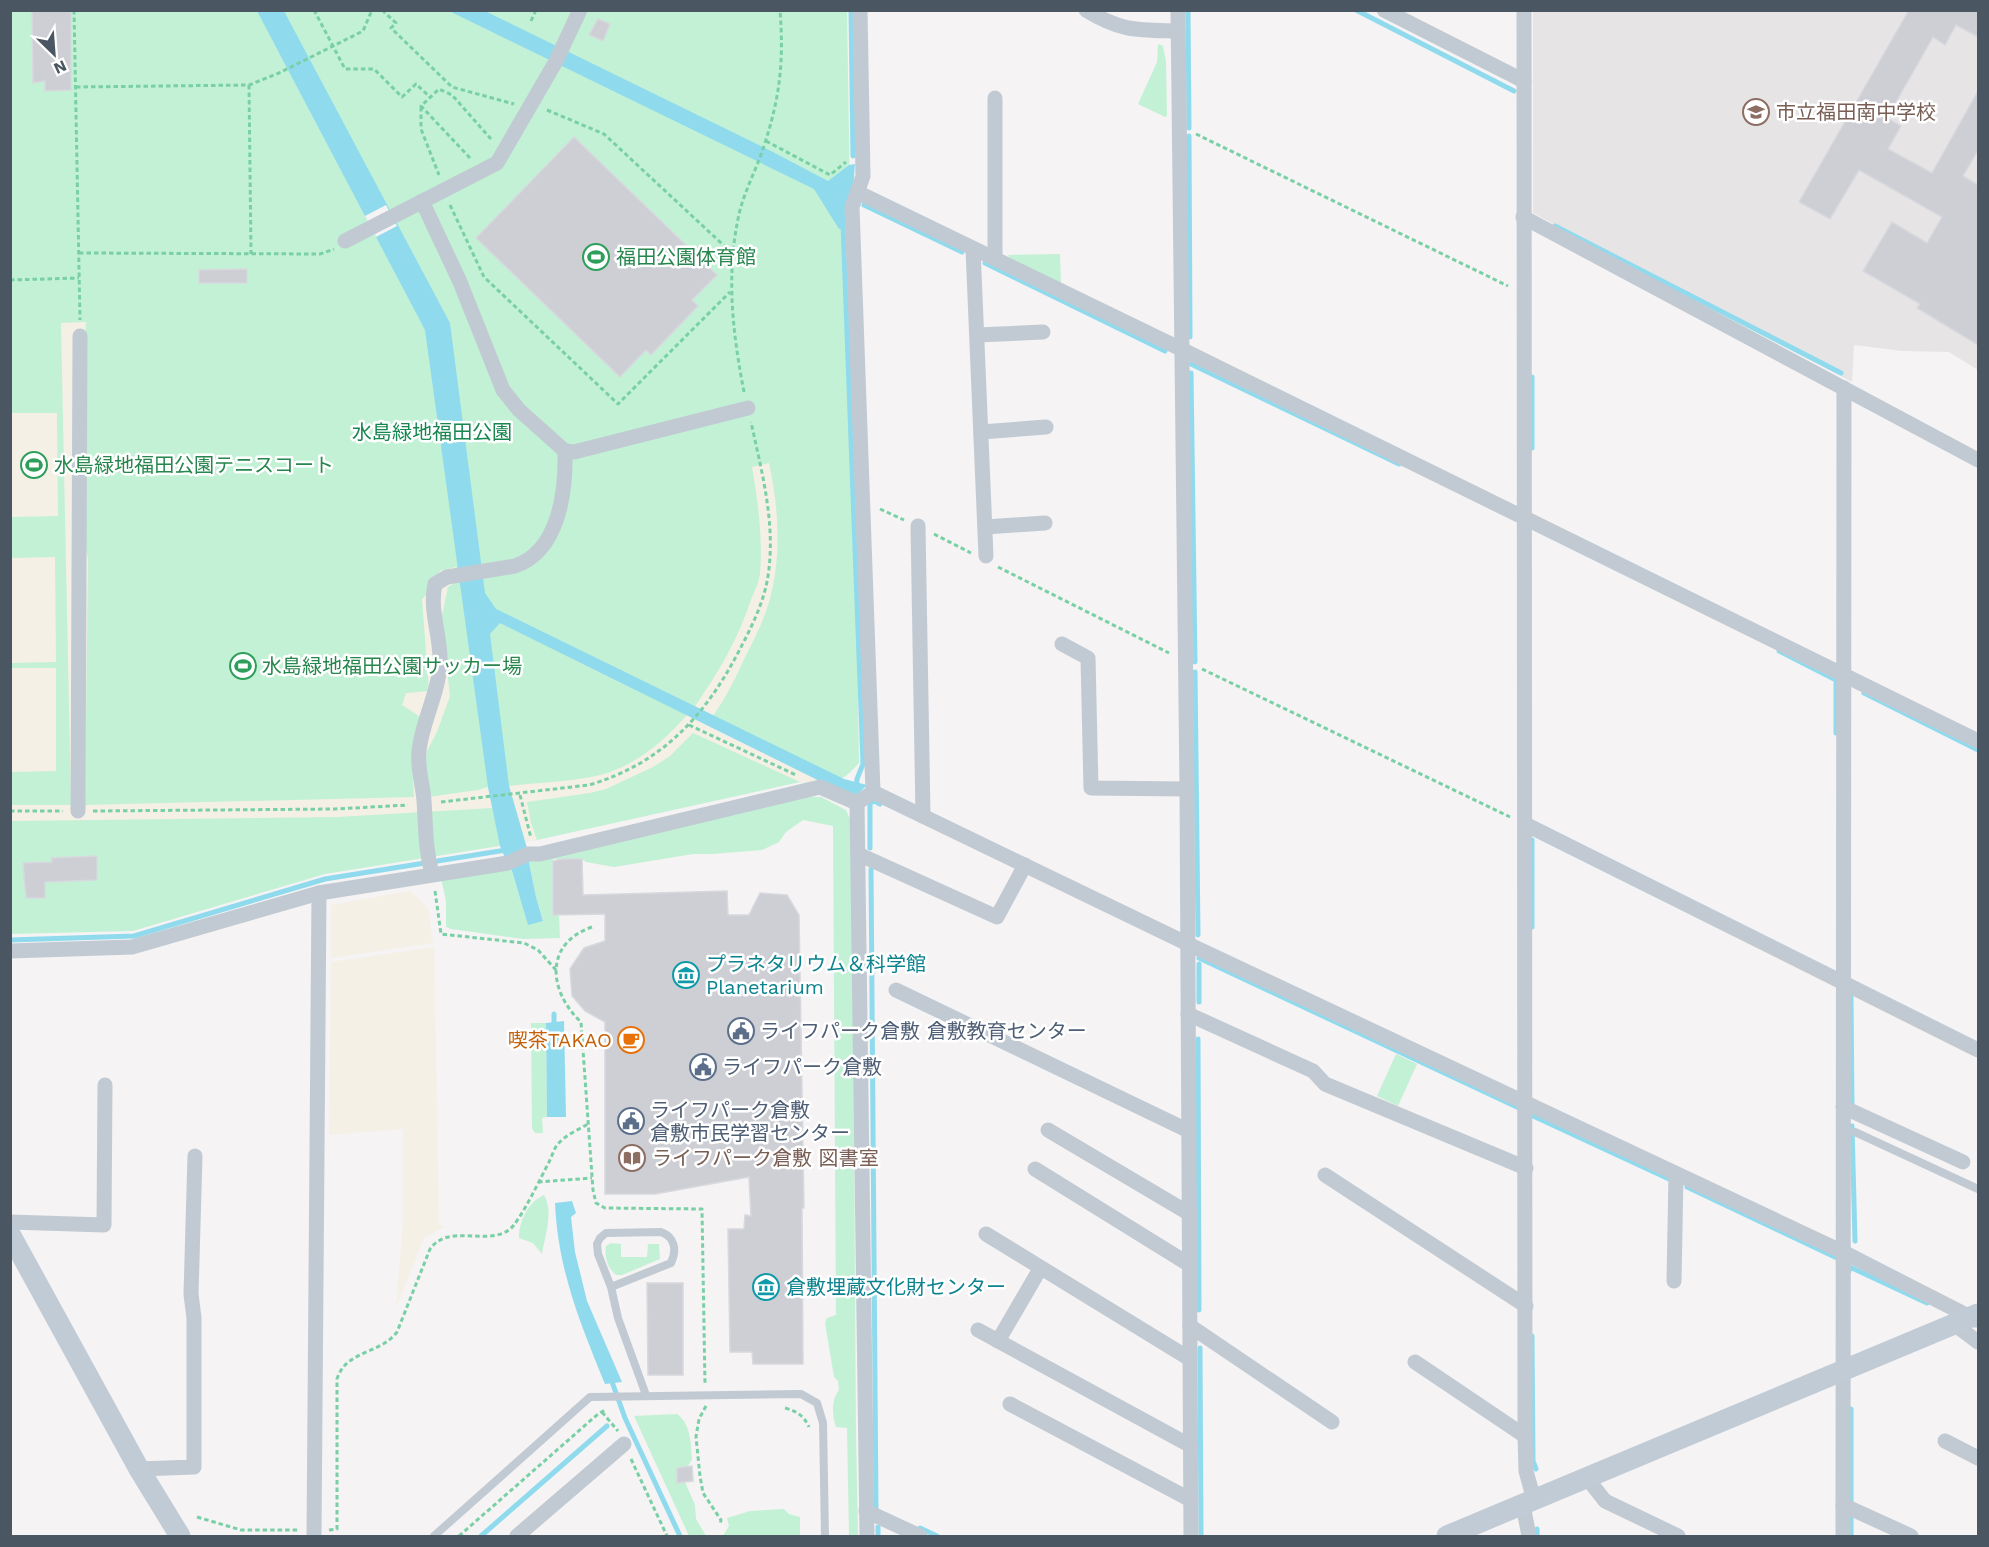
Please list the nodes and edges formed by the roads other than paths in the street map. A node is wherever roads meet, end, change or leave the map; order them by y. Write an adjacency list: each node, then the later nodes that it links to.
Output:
1 (580, 10): 11 (street)
2 (860, 10): 10 (street)
3 (1086, 10): 7 (street)
4 (1178, 10): 7 (street)
5 (1384, 10): 8 (street)
6 (1524, 10): 8 (street)
7 (1178, 31): 19 (street)
8 (1524, 81): 12 (street)
9 (995, 98): 15 (street)
10 (857, 192): 14 (street); 35 (street)
11 (422, 201): 13 (street); 24 (street)
12 (1523, 217): 20 (street); 26 (street)
13 (345, 241)
14 (973, 249): 15 (street); 18 (street)
15 (995, 259): 19 (street)
16 (1043, 332): 18 (street)
17 (80, 336): 37 (street)
18 (977, 336): 23 (street)
19 (1181, 349): 26 (street); 34 (street)
20 (1844, 388): 25 (street); 32 (street)
21 (748, 408): 24 (street)
22 (1046, 428): 23 (street)
23 (981, 432): 29 (street)
24 (565, 452): 42 (street)
25 (1978, 460)
26 (1524, 519): 32 (street); 39 (street)
27 (1045, 523): 29 (street)
28 (918, 526): 38 (street)
29 (985, 527): 30 (street)
30 (983, 558)
31 (1062, 644): 34 (street)
32 (1844, 675): 33 (street); 46 (street)
33 (1978, 741)
34 (1187, 789): 44 (street)
35 (873, 792): 36 (street); 38 (street)
36 (857, 803): 40 (street); 42 (street)
37 (78, 811)
38 (923, 816): 41 (street)
39 (1525, 824): 46 (street); 51 (street)
40 (858, 854): 41 (street); 94 (street)
41 (1025, 865): 44 (street)
42 (432, 874): 43 (street)
43 (319, 893): 45 (street); 95 (street)
44 (1188, 944): 48 (street); 51 (street)
45 (10, 951)
46 (1844, 983): 49 (street); 52 (street)
47 (896, 990): 54 (street)
48 (1188, 1014): 54 (street); 58 (street)
49 (1978, 1050)
50 (105, 1085): 64 (street)
51 (1526, 1103): 58 (street); 61 (street)
52 (1843, 1107): 57 (street); 67 (street)
53 (1048, 1130): 63 (street)
54 (1189, 1131): 63 (street)
55 (1855, 1132): 62 (lane)
56 (195, 1156): 89 (street)
57 (1963, 1162)
58 (1526, 1168): 72 (street)
59 (1035, 1169): 68 (street)
60 (1326, 1175): 72 (street)
61 (1676, 1175): 67 (street); 70 (street)
62 (1978, 1188)
63 (1190, 1214): 68 (street)
64 (10, 1222)
65 (10, 1234): 89 (street)
66 (986, 1234): 69 (street)
67 (1843, 1252): 73 (street); 80 (street)
68 (1190, 1265): 74 (street)
69 (1040, 1269): 76 (street); 78 (street)
70 (1674, 1281)
71 (611, 1287): 71 (lane); 81 (lane)
72 (1526, 1306): 84 (street)
73 (1970, 1319): 77 (street); 80 (street)
74 (1190, 1326): 78 (street); 83 (street)
75 (978, 1330): 76 (street)
76 (998, 1341): 87 (street)
77 (1978, 1342)
78 (1190, 1359): 87 (street)
79 (1415, 1362): 84 (street)
80 (1843, 1370): 90 (street); 93 (street)
81 (646, 1395): 97 (lane); 99 (lane)
82 (1011, 1404): 91 (street)
83 (1332, 1422)
84 (1525, 1436): 92 (street)
85 (1945, 1441): 88 (street)
86 (624, 1444): 98 (street)
87 (1191, 1446): 91 (street)
88 (1978, 1458)
89 (140, 1469): 96 (street)
90 (1587, 1478): 92 (street); 105 (street)
91 (1191, 1500): 102 (street)
92 (1529, 1503): 103 (street); 104 (street)
93 (1848, 1507): 106 (street); 107 (street)
94 (866, 1511): 100 (street); 101 (street)
95 (314, 1533)
96 (180, 1536)
97 (434, 1536)
98 (517, 1536)
99 (825, 1536)
100 (867, 1536)
101 (920, 1536)
102 (1191, 1536)
103 (1447, 1536)
104 (1529, 1536)
105 (1678, 1536)
106 (1843, 1536)
107 (1911, 1536)

